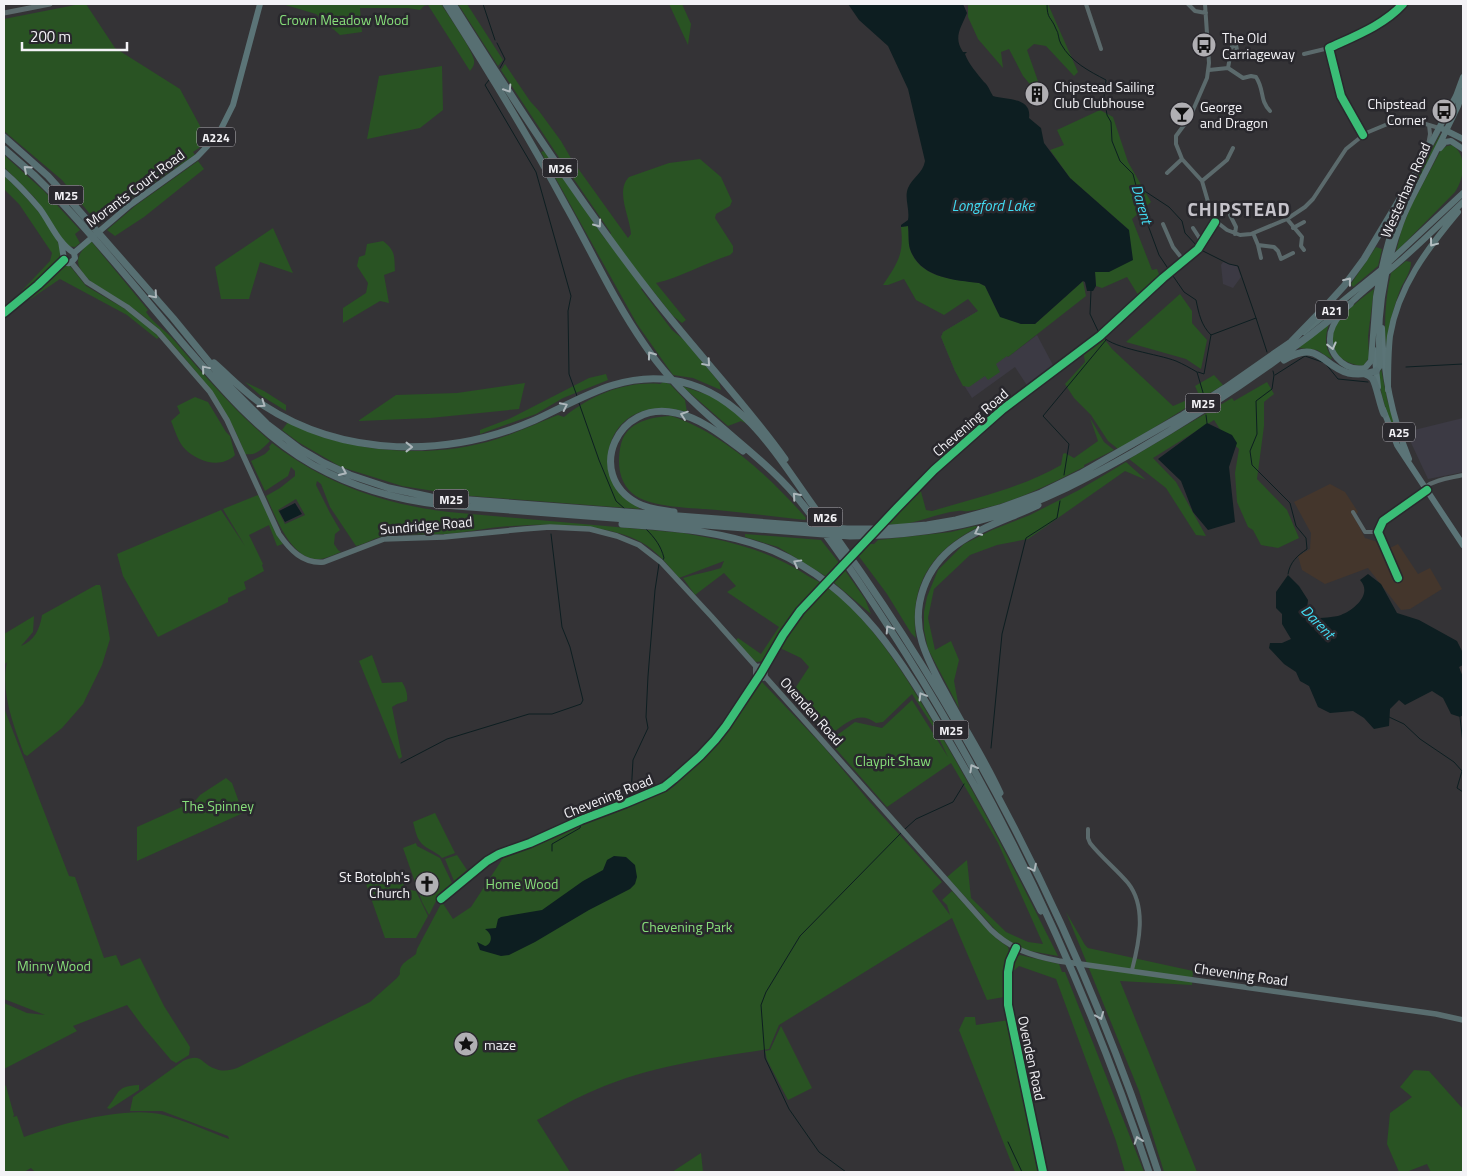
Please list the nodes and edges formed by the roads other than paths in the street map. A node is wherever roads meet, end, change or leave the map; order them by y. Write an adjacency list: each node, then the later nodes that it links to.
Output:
1 (50, 4): 9 (street)
2 (260, 4): 52 (main road, Morants Court Road / A224)
3 (446, 4): 70 (highway, M26, one-way to 3)
4 (453, 4): 80 (highway, M26, one-way to 80)
5 (1086, 4): 12 (street)
6 (1188, 4): 10 (street)
7 (1205, 4): 10 (street)
8 (1404, 4): 11 (street)
9 (4, 13)
10 (1206, 13): 16 (street)
11 (1330, 48): 13 (street); 22 (street)
12 (1101, 49)
13 (1304, 54)
14 (1230, 55): 15 (street)
15 (1228, 68): 16 (street); 19 (street)
16 (1209, 70): 30 (street)
17 (1463, 77): 18 (highway, Westerham Road / A25)
18 (1461, 95): 21 (highway, Westerham Road / A25)
19 (1270, 111)
20 (1430, 125): 21 (street, Westerham Road); 22 (street, Westerham Road); 27 (street)
21 (1443, 129): 24 (highway); 27 (highway, Westerham Road / A25); 29 (highway, Westerham Road / A25)
22 (1363, 135): 39 (street, Westerham Road)
23 (4, 137): 63 (highway, M25, one-way to 63)
24 (1463, 139)
25 (4, 149): 74 (highway, M25, one-way to 25)
26 (1463, 150): 29 (highway)
27 (1427, 151): 33 (highway, Westerham Road / A25)
28 (1238, 152): 34 (street)
29 (1433, 157): 59 (highway, Westerham Road / A25)
30 (1182, 159): 32 (street); 34 (street)
31 (4, 172): 48 (main road)
32 (1167, 172)
33 (1413, 177): 61 (highway, Westerham Road / A25); 62 (highway, one-way to 33)
34 (1202, 181): 40 (street)
35 (1463, 188): 45 (highway)
36 (1463, 193): 45 (highway, A21)
37 (1463, 203): 58 (highway, A21); 67 (highway, one-way to 67)
38 (1230, 215): 47 (street)
39 (1287, 219): 44 (street); 46 (street, Westerham Road)
40 (1215, 222): 47 (street); 49 (street, Chevening Road)
41 (1304, 222): 44 (street)
42 (1163, 224): 56 (street)
43 (1193, 228): 49 (street)
44 (1293, 228): 51 (street)
45 (1427, 228): 62 (highway, A21)
46 (1253, 233): 47 (street, Westerham Road); 50 (street)
47 (1235, 234)
48 (61, 241): 52 (main road); 54 (main road)
49 (1202, 242): 56 (street, Chevening Road)
50 (1258, 245): 53 (street); 55 (street)
51 (1304, 250)
52 (72, 252): 54 (main road); 57 (main road)
53 (1293, 253)
54 (64, 258): 57 (main road); 60 (street)
55 (1260, 258)
56 (1184, 261): 82 (street, Chevening Road)
57 (72, 262): 83 (main road, Sundridge Road)
58 (1350, 304): 61 (highway, one-way to 61); 64 (highway, M25)
59 (1381, 308): 65 (highway); 67 (main road, Westerham Road / A25)
60 (4, 314)
61 (1374, 339): 65 (main road, Westerham Road / A25)
62 (1291, 342): 78 (highway, M25)
63 (201, 350): 76 (highway, M25, one-way to 76); 80 (highway, M25, one-way to 80)
64 (1261, 371): 66 (highway, M25); 71 (highway, M25)
65 (1376, 372): 66 (highway, M25); 68 (main road, Westerham Road / A25)
66 (1365, 374): 68 (highway)
67 (1388, 390): 69 (main road, Westerham Road / A25)
68 (1384, 414): 69 (main road, Westerham Road / A25)
69 (1415, 472): 73 (main road, A25)
70 (774, 473): 76 (highway, M25, one-way to 76); 91 (highway, M25, one-way to 70)
71 (1095, 473): 78 (highway, M25); 87 (highway, M25, one-way to 87)
72 (1463, 475): 73 (street)
73 (1426, 488): 77 (street); 79 (main road, A25)
74 (514, 511): 78 (highway, M25); 91 (highway, M25, one-way to 74)
75 (1353, 512): 77 (street)
76 (752, 522): 78 (highway, M25)
77 (1378, 532): 81 (street)
78 (849, 533)
79 (1463, 545)
80 (846, 551): 87 (highway, M25)
81 (1398, 578)
82 (766, 665): 83 (street); 84 (street, Chevening Road); 85 (street)
83 (755, 666): 84 (main road, Sundridge Road); 86 (street)
84 (761, 673): 85 (main road, Ovenden Road); 86 (street, Chevening Road)
85 (766, 678): 86 (street); 90 (main road, Ovenden Road)
86 (755, 681): 89 (street, Chevening Road)
87 (1012, 824): 96 (highway, M25, one-way to 96)
88 (1088, 829): 92 (street)
89 (441, 899)
90 (1016, 948): 92 (main road, Chevening Road); 94 (street, Ovenden Road)
91 (1063, 953): 95 (highway, M25, one-way to 91)
92 (1132, 970): 93 (main road, Chevening Road)
93 (1463, 1020)
94 (1044, 1172)
95 (1149, 1172)
96 (1158, 1172)

